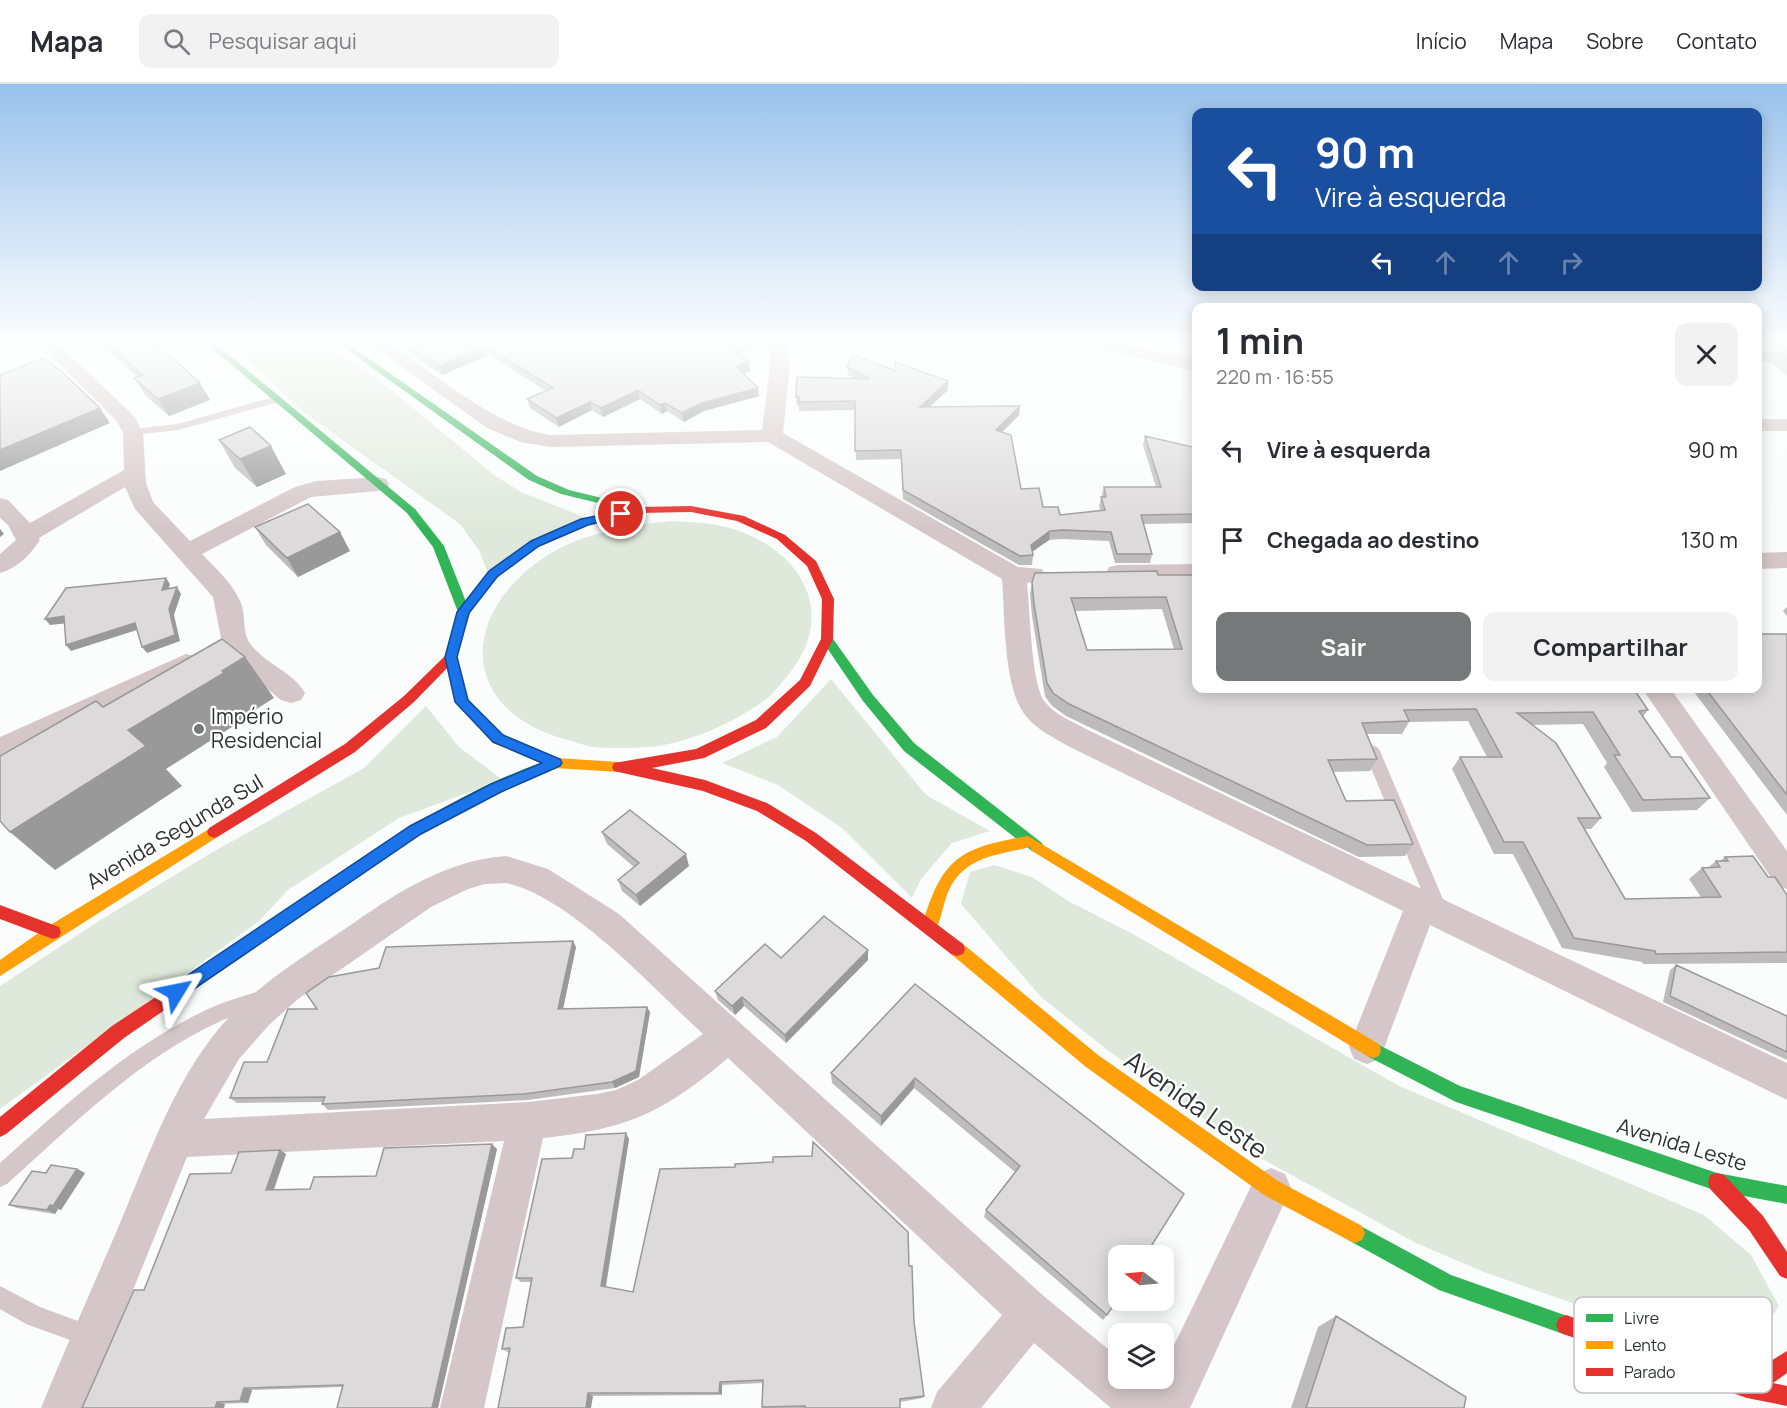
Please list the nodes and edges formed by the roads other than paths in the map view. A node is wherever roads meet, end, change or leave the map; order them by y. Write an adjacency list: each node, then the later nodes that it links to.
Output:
1 (116, 406): 9 (street)
2 (254, 406): 9 (lane)
3 (286, 406): 12 (main road)
4 (431, 406): 14 (main road)
5 (468, 406): 10 (street)
6 (775, 406): 10 (street)
7 (1762, 425): 8 (street)
8 (1787, 425)
9 (133, 432): 11 (street)
10 (772, 436): 23 (street)
11 (134, 473): 15 (street); 16 (street)
12 (378, 484): 16 (street); 24 (main road)
13 (0, 505): 15 (street)
14 (639, 510): 24 (main road); 25 (main road)
15 (25, 536): 19 (street)
16 (186, 552): 26 (street)
17 (1787, 560): 18 (street)
18 (1762, 561)
19 (0, 566)
20 (1192, 572): 22 (street)
21 (1060, 574): 23 (street)
22 (1094, 574)
23 (1014, 575): 36 (street)
24 (464, 612): 27 (main road)
25 (827, 639): 33 (main road); 34 (main road, Avenida Leste)
26 (234, 640): 28 (street); 30 (street)
27 (451, 657): 32 (main road); 39 (main road, Avenida Segunda Sul)
28 (291, 693)
29 (1659, 693): 35 (street)
30 (0, 748)
31 (1372, 751): 36 (lane)
32 (555, 763): 33 (main road); 46 (main road)
33 (627, 768): 38 (main road, Avenida Leste)
34 (1028, 842): 38 (main road); 43 (main road, Avenida Leste)
35 (1787, 876)
36 (1431, 907): 43 (street); 44 (street)
37 (0, 913): 39 (main road)
38 (930, 926): 50 (main road, Avenida Leste)
39 (53, 932): 40 (main road, Avenida Segunda Sul)
40 (0, 969)
41 (280, 993): 42 (street); 47 (street); 48 (lane)
42 (728, 1036): 45 (street); 54 (street)
43 (1367, 1047): 49 (main road, Avenida Leste)
44 (1787, 1082)
45 (528, 1121): 47 (street); 62 (street)
46 (0, 1128)
47 (176, 1139): 56 (street)
48 (0, 1177)
49 (1718, 1182): 51 (main road, Avenida Leste); 52 (main road)
50 (1271, 1188): 55 (main road, Avenida Leste); 65 (street)
51 (1787, 1195)
52 (1787, 1269)
53 (0, 1297): 56 (lane)
54 (1030, 1313): 63 (street); 64 (street)
55 (1574, 1328)
56 (92, 1337): 61 (street)
57 (1787, 1361): 58 (main road)
58 (1772, 1371)
59 (1772, 1393): 60 (main road, Avenida Leste)
60 (1787, 1396)
61 (63, 1408)
62 (462, 1408)
63 (953, 1408)
64 (1145, 1408)
65 (1167, 1408)

